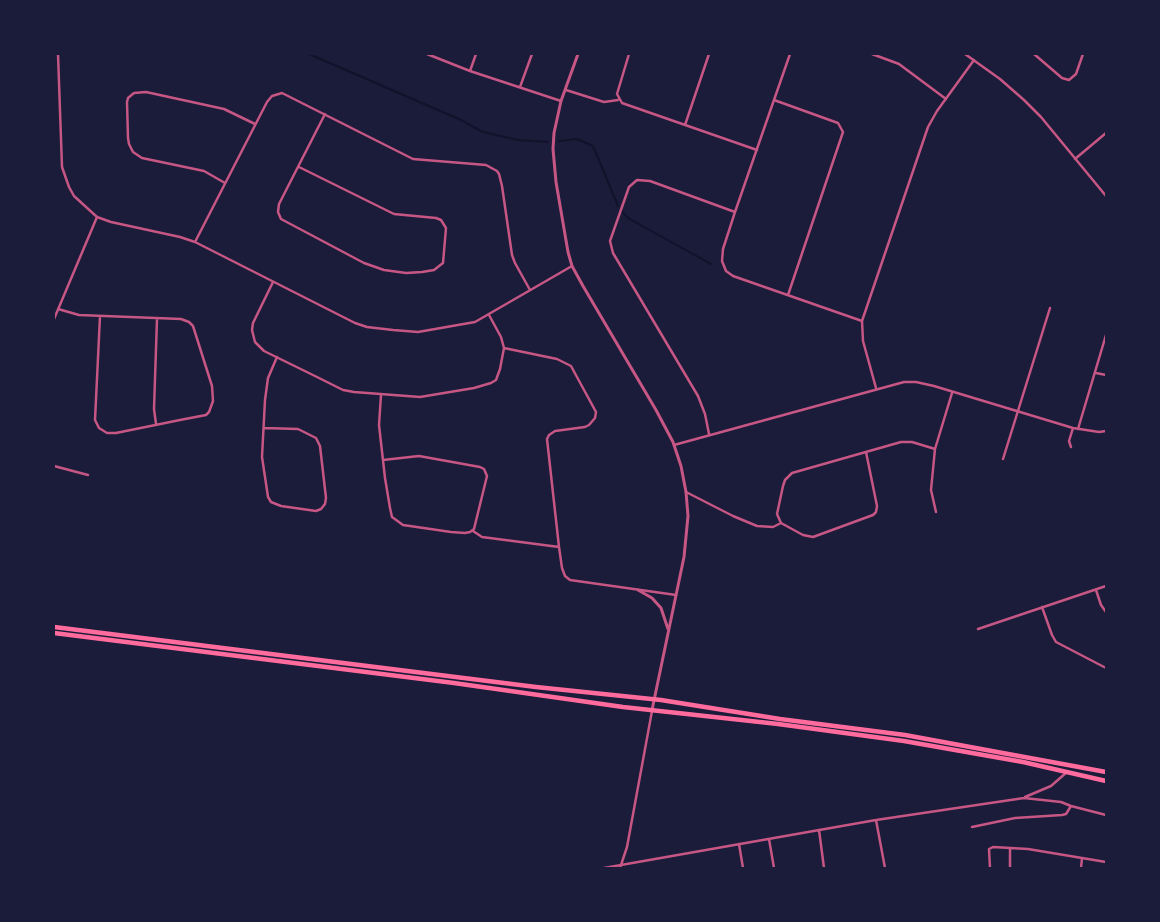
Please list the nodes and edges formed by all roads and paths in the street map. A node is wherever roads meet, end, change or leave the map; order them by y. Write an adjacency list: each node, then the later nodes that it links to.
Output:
1 (58, 54): 31 (street)
2 (427, 54): 14 (street)
3 (476, 54): 14 (street)
4 (532, 54): 15 (street)
5 (578, 54): 16 (street)
6 (629, 54): 18 (street)
7 (709, 54): 23 (street)
8 (790, 54): 19 (street)
9 (872, 54): 17 (street)
10 (966, 54): 13 (street)
11 (1034, 54): 12 (street)
12 (1083, 54)
13 (974, 60): 17 (street); 26 (street)
14 (470, 70): 15 (street)
15 (520, 87): 20 (street)
16 (566, 90): 18 (street); 20 (street)
17 (946, 99): 43 (street)
18 (618, 100): 23 (street)
19 (774, 100): 25 (street); 36 (street)
20 (561, 101): 33 (street)
21 (325, 114): 22 (street); 27 (street); 35 (street)
22 (255, 124): 28 (street); 28 (street)
23 (685, 125): 25 (street)
24 (1106, 133): 26 (street)
25 (757, 150): 30 (street)
26 (1075, 159): 29 (street)
27 (299, 167): 27 (street)
28 (225, 182): 32 (street)
29 (1106, 196)
30 (735, 212): 36 (street); 58 (street)
31 (96, 217): 32 (street); 37 (street)
32 (195, 242): 34 (street)
33 (572, 266): 35 (street); 59 (street)
34 (273, 282): 39 (street); 46 (street)
35 (530, 290): 39 (street)
36 (788, 295): 43 (street)
37 (58, 308): 40 (street); 41 (street)
38 (1050, 308): 52 (street)
39 (489, 315): 45 (street)
40 (100, 316): 42 (street); 53 (street)
41 (54, 319)
42 (157, 319): 53 (street); 53 (street)
43 (862, 321): 49 (street)
44 (1106, 335): 47 (street)
45 (504, 348): 51 (street); 71 (street)
46 (277, 357): 51 (street); 54 (street)
47 (1096, 373): 48 (street); 56 (street)
48 (1106, 375)
49 (876, 388): 50 (street); 58 (street)
50 (952, 392): 52 (street); 61 (street)
51 (381, 395): 64 (street)
52 (1019, 412): 55 (street); 63 (street)
53 (156, 425)
54 (264, 428): 54 (street)
55 (1073, 428): 56 (street); 60 (street)
56 (1078, 429): 57 (street)
57 (1106, 431)
58 (709, 434): 59 (street)
59 (674, 445): 67 (street)
60 (1071, 447)
61 (935, 449): 62 (street); 68 (street)
62 (866, 452): 69 (street); 69 (street)
63 (1003, 459)
64 (383, 460): 70 (street); 70 (street)
65 (54, 466): 66 (street)
66 (88, 476)
67 (686, 492): 69 (street); 75 (street)
68 (936, 512)
69 (781, 523)
70 (473, 531): 71 (street)
71 (559, 547): 73 (street)
72 (1106, 586): 74 (street)
73 (638, 590): 75 (street); 80 (street)
74 (1096, 590): 76 (street); 77 (street)
75 (676, 595): 80 (street)
76 (1042, 607): 79 (street); 82 (street)
77 (1106, 612)
78 (54, 627): 83 (main road)
79 (978, 629)
80 (668, 630): 83 (street)
81 (54, 633): 84 (main road)
82 (1106, 668)
83 (654, 700): 84 (street); 86 (main road)
84 (652, 710): 85 (main road); 99 (street)
85 (1067, 772): 87 (main road); 88 (street)
86 (1106, 772)
87 (1106, 781)
88 (1024, 798): 89 (street); 91 (street)
89 (1072, 806): 90 (street); 92 (street)
90 (1106, 815)
91 (876, 820): 93 (street); 104 (street)
92 (972, 827)
93 (819, 830): 94 (street); 103 (street)
94 (769, 839): 95 (street); 102 (street)
95 (738, 844): 99 (street); 101 (street)
96 (1010, 848): 97 (street); 105 (street); 106 (street)
97 (1082, 858): 98 (street); 107 (street)
98 (1106, 862)
99 (621, 866): 100 (street)
100 (604, 868)
101 (743, 868)
102 (774, 868)
103 (824, 868)
104 (885, 868)
105 (990, 868)
106 (1010, 868)
107 (1081, 868)

